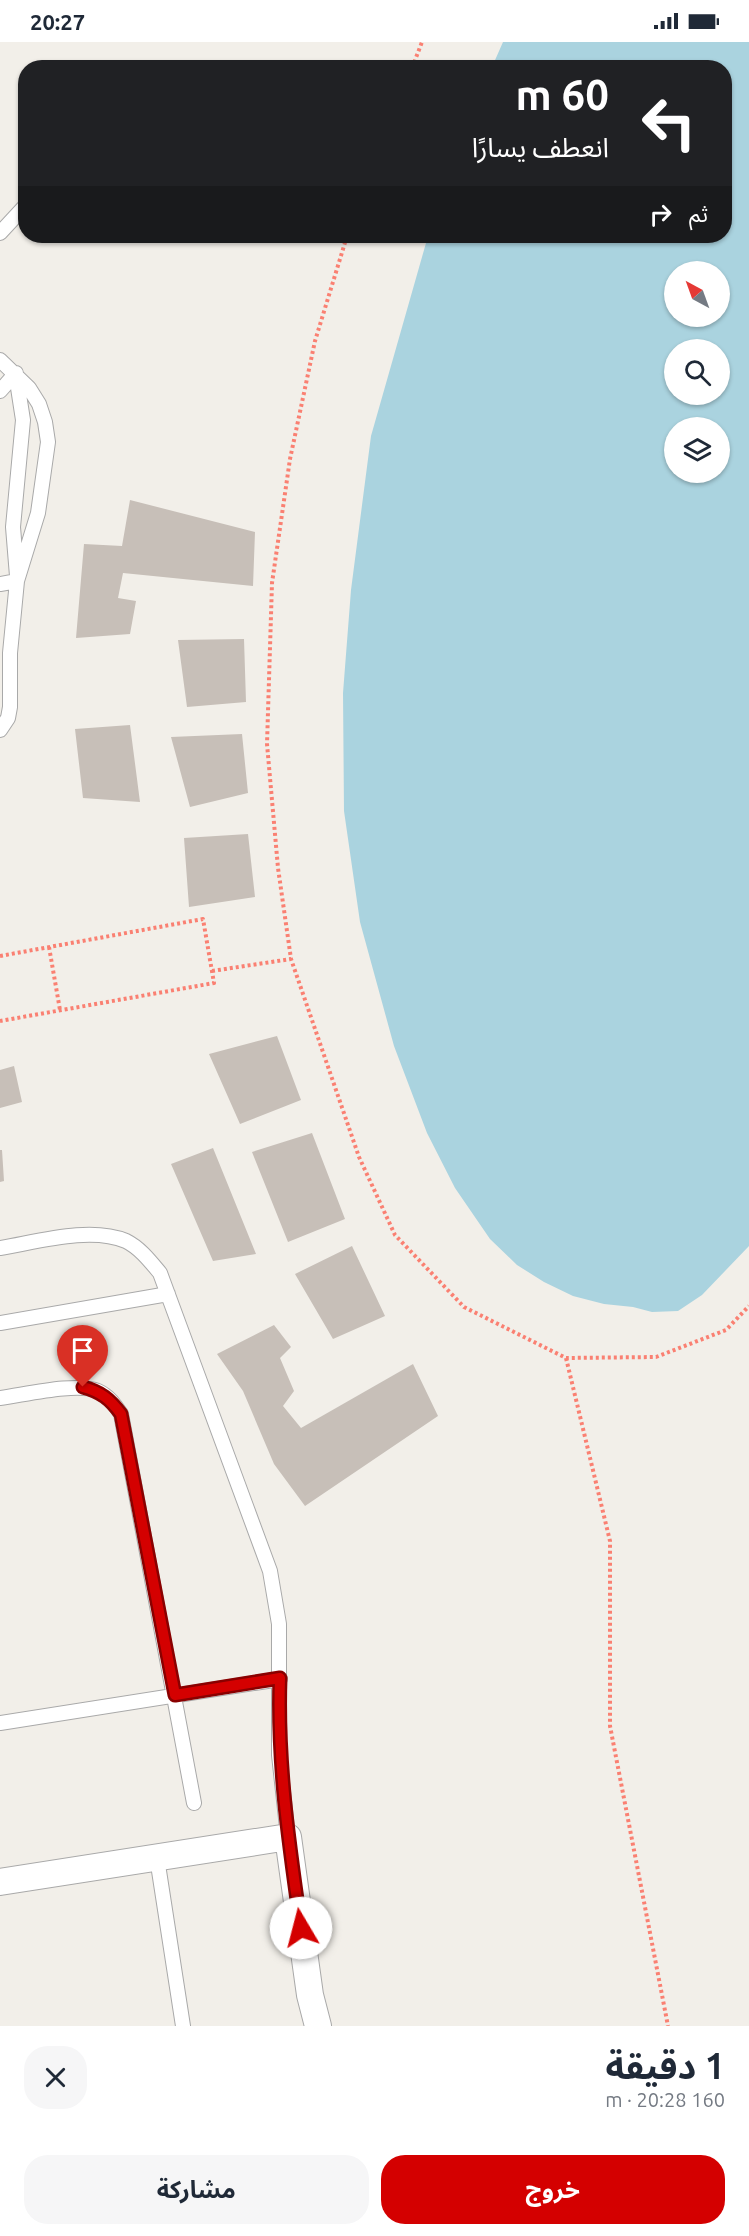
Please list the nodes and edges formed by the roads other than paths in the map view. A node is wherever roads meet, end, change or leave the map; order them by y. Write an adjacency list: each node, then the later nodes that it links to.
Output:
1 (18, 214): 2 (lane)
2 (0, 233)
3 (0, 360): 4 (lane)
4 (16, 374): 5 (lane); 6 (lane); 6 (lane)
5 (0, 391)
6 (18, 581): 7 (lane); 8 (lane)
7 (0, 584)
8 (5, 654): 9 (lane)
9 (0, 730)
10 (0, 1248): 11 (lane)
11 (168, 1294): 12 (lane); 14 (lane)
12 (0, 1323)
13 (0, 1398): 15 (lane)
14 (280, 1678): 15 (lane); 18 (lane)
15 (175, 1695): 16 (lane); 17 (lane)
16 (0, 1723)
17 (194, 1803)
18 (288, 1837): 19 (street); 22 (street)
19 (157, 1858): 20 (street); 21 (lane)
20 (0, 1882)
21 (183, 2026)
22 (318, 2026)

